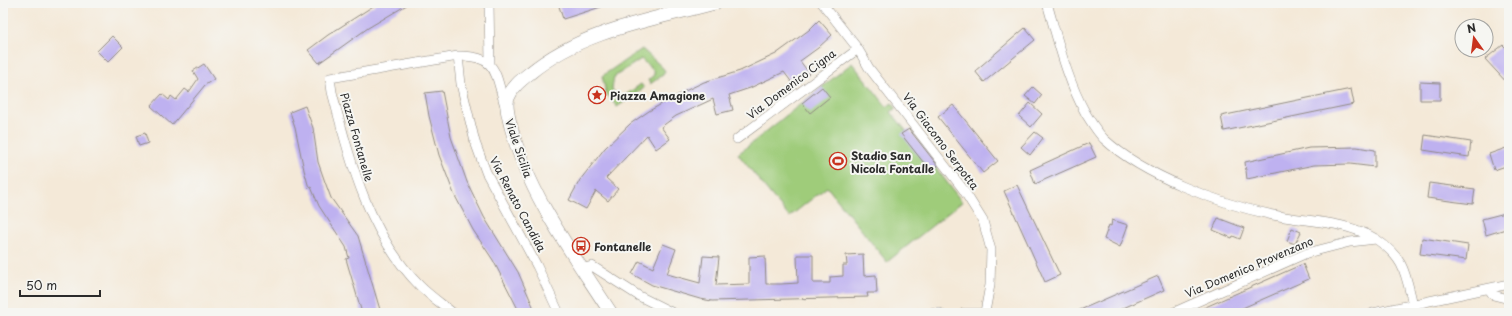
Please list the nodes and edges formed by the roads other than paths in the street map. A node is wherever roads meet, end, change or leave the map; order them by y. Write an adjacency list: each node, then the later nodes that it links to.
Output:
1 (489, 3): 7 (street)
2 (715, 3): 8 (street, Viale Sicilia)
3 (822, 3): 5 (street, Via Giacomo Serpotta)
4 (1047, 3): 10 (street)
5 (858, 49): 9 (street, Via Domenico Cigna); 16 (street, Via Giacomo Serpotta)
6 (458, 56): 7 (street); 17 (street, Piazza Fontanelle); 18 (street, Via Renato Candida)
7 (490, 63): 8 (street)
8 (507, 113): 11 (street, Viale Sicilia)
9 (737, 139)
10 (1376, 239): 15 (street); 24 (street, Via Domenico Provenzano)
11 (582, 269): 19 (street, Viale Sicilia); 20 (street)
12 (1509, 284): 13 (street)
13 (1489, 289): 14 (street); 15 (street)
14 (1509, 299)
15 (1412, 305): 25 (street)
16 (986, 312): 23 (street)
17 (453, 313)
18 (558, 313)
19 (611, 313)
20 (673, 313)
21 (902, 313): 22 (street)
22 (940, 313)
23 (964, 313)
24 (1172, 313)
25 (1374, 313)

